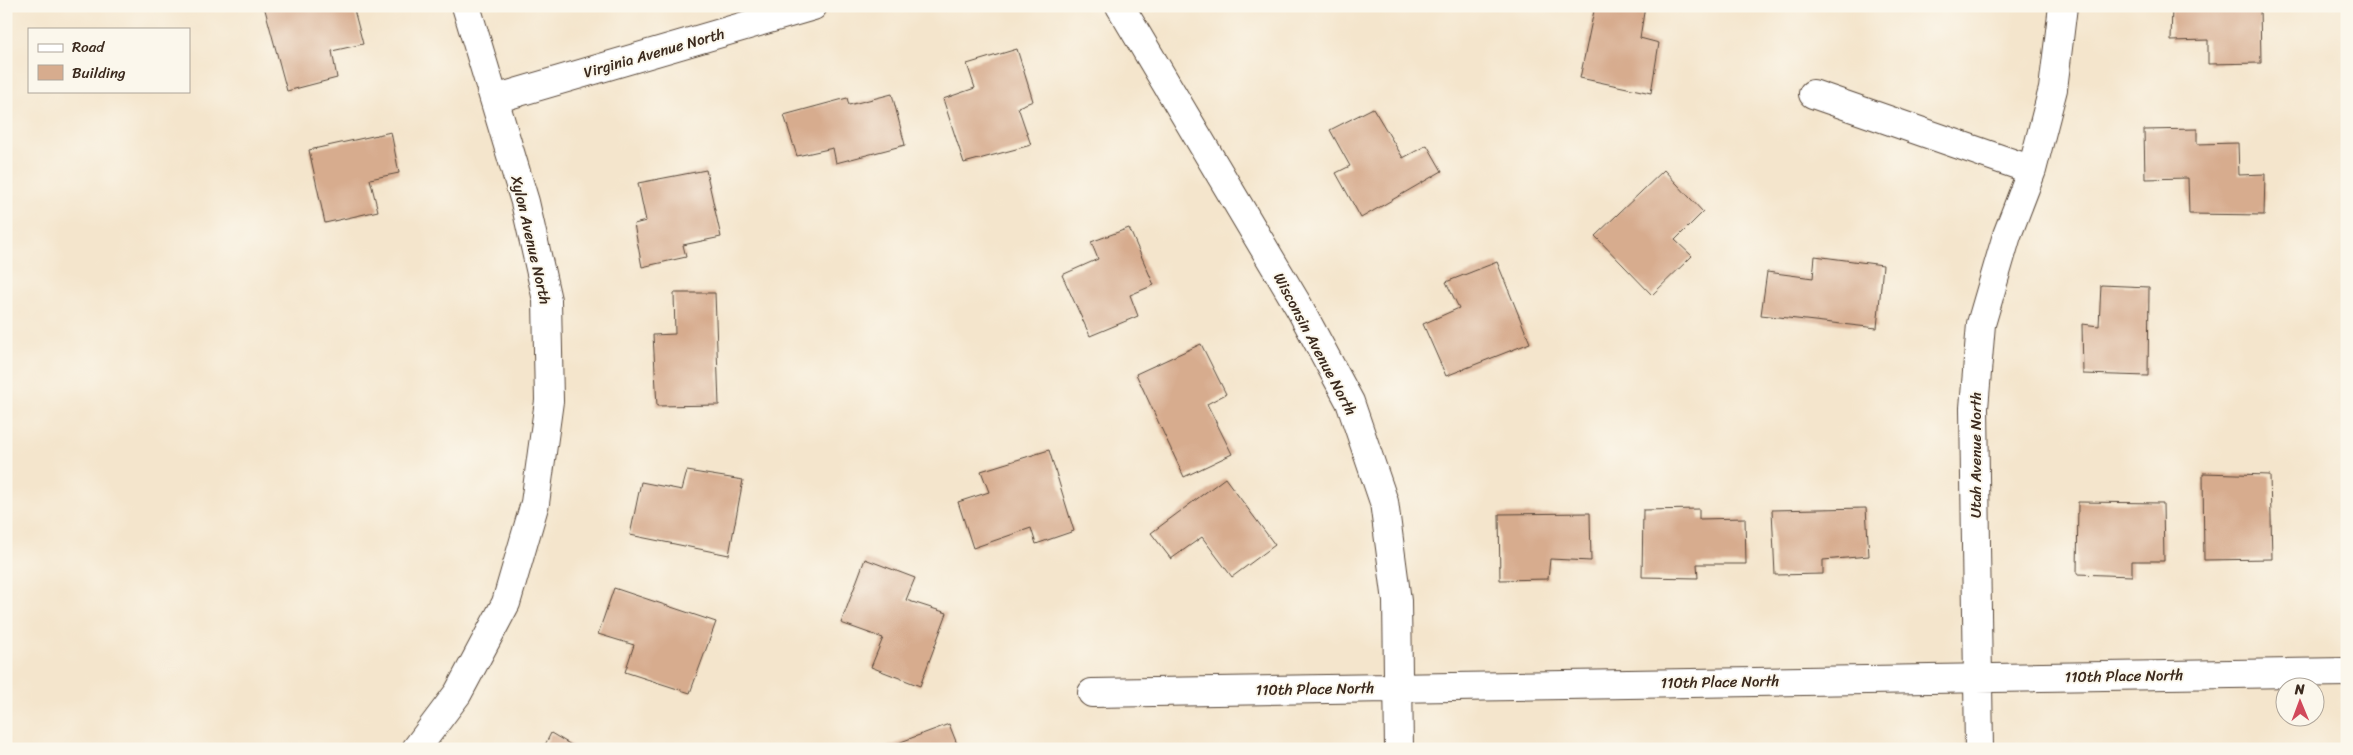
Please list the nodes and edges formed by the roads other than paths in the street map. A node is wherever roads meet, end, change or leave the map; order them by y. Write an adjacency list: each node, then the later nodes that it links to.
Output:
1 (466, 6): 6 (street, Xylon Avenue North)
2 (814, 6): 6 (street, Virginia Avenue North)
3 (1120, 6): 10 (street, Wisconsin Avenue North)
4 (2063, 6): 7 (street, Utah Avenue North)
5 (1813, 94): 7 (street)
6 (495, 99): 12 (street, Xylon Avenue North)
7 (2032, 170): 9 (street, Utah Avenue North)
8 (2347, 672): 9 (street, 110th Place North)
9 (1978, 678): 10 (street, 110th Place North); 14 (street, Utah Avenue North)
10 (1398, 687): 11 (street, 110th Place North); 13 (street, Wisconsin Avenue North)
11 (1092, 693)
12 (416, 749)
13 (1399, 749)
14 (1980, 749)

